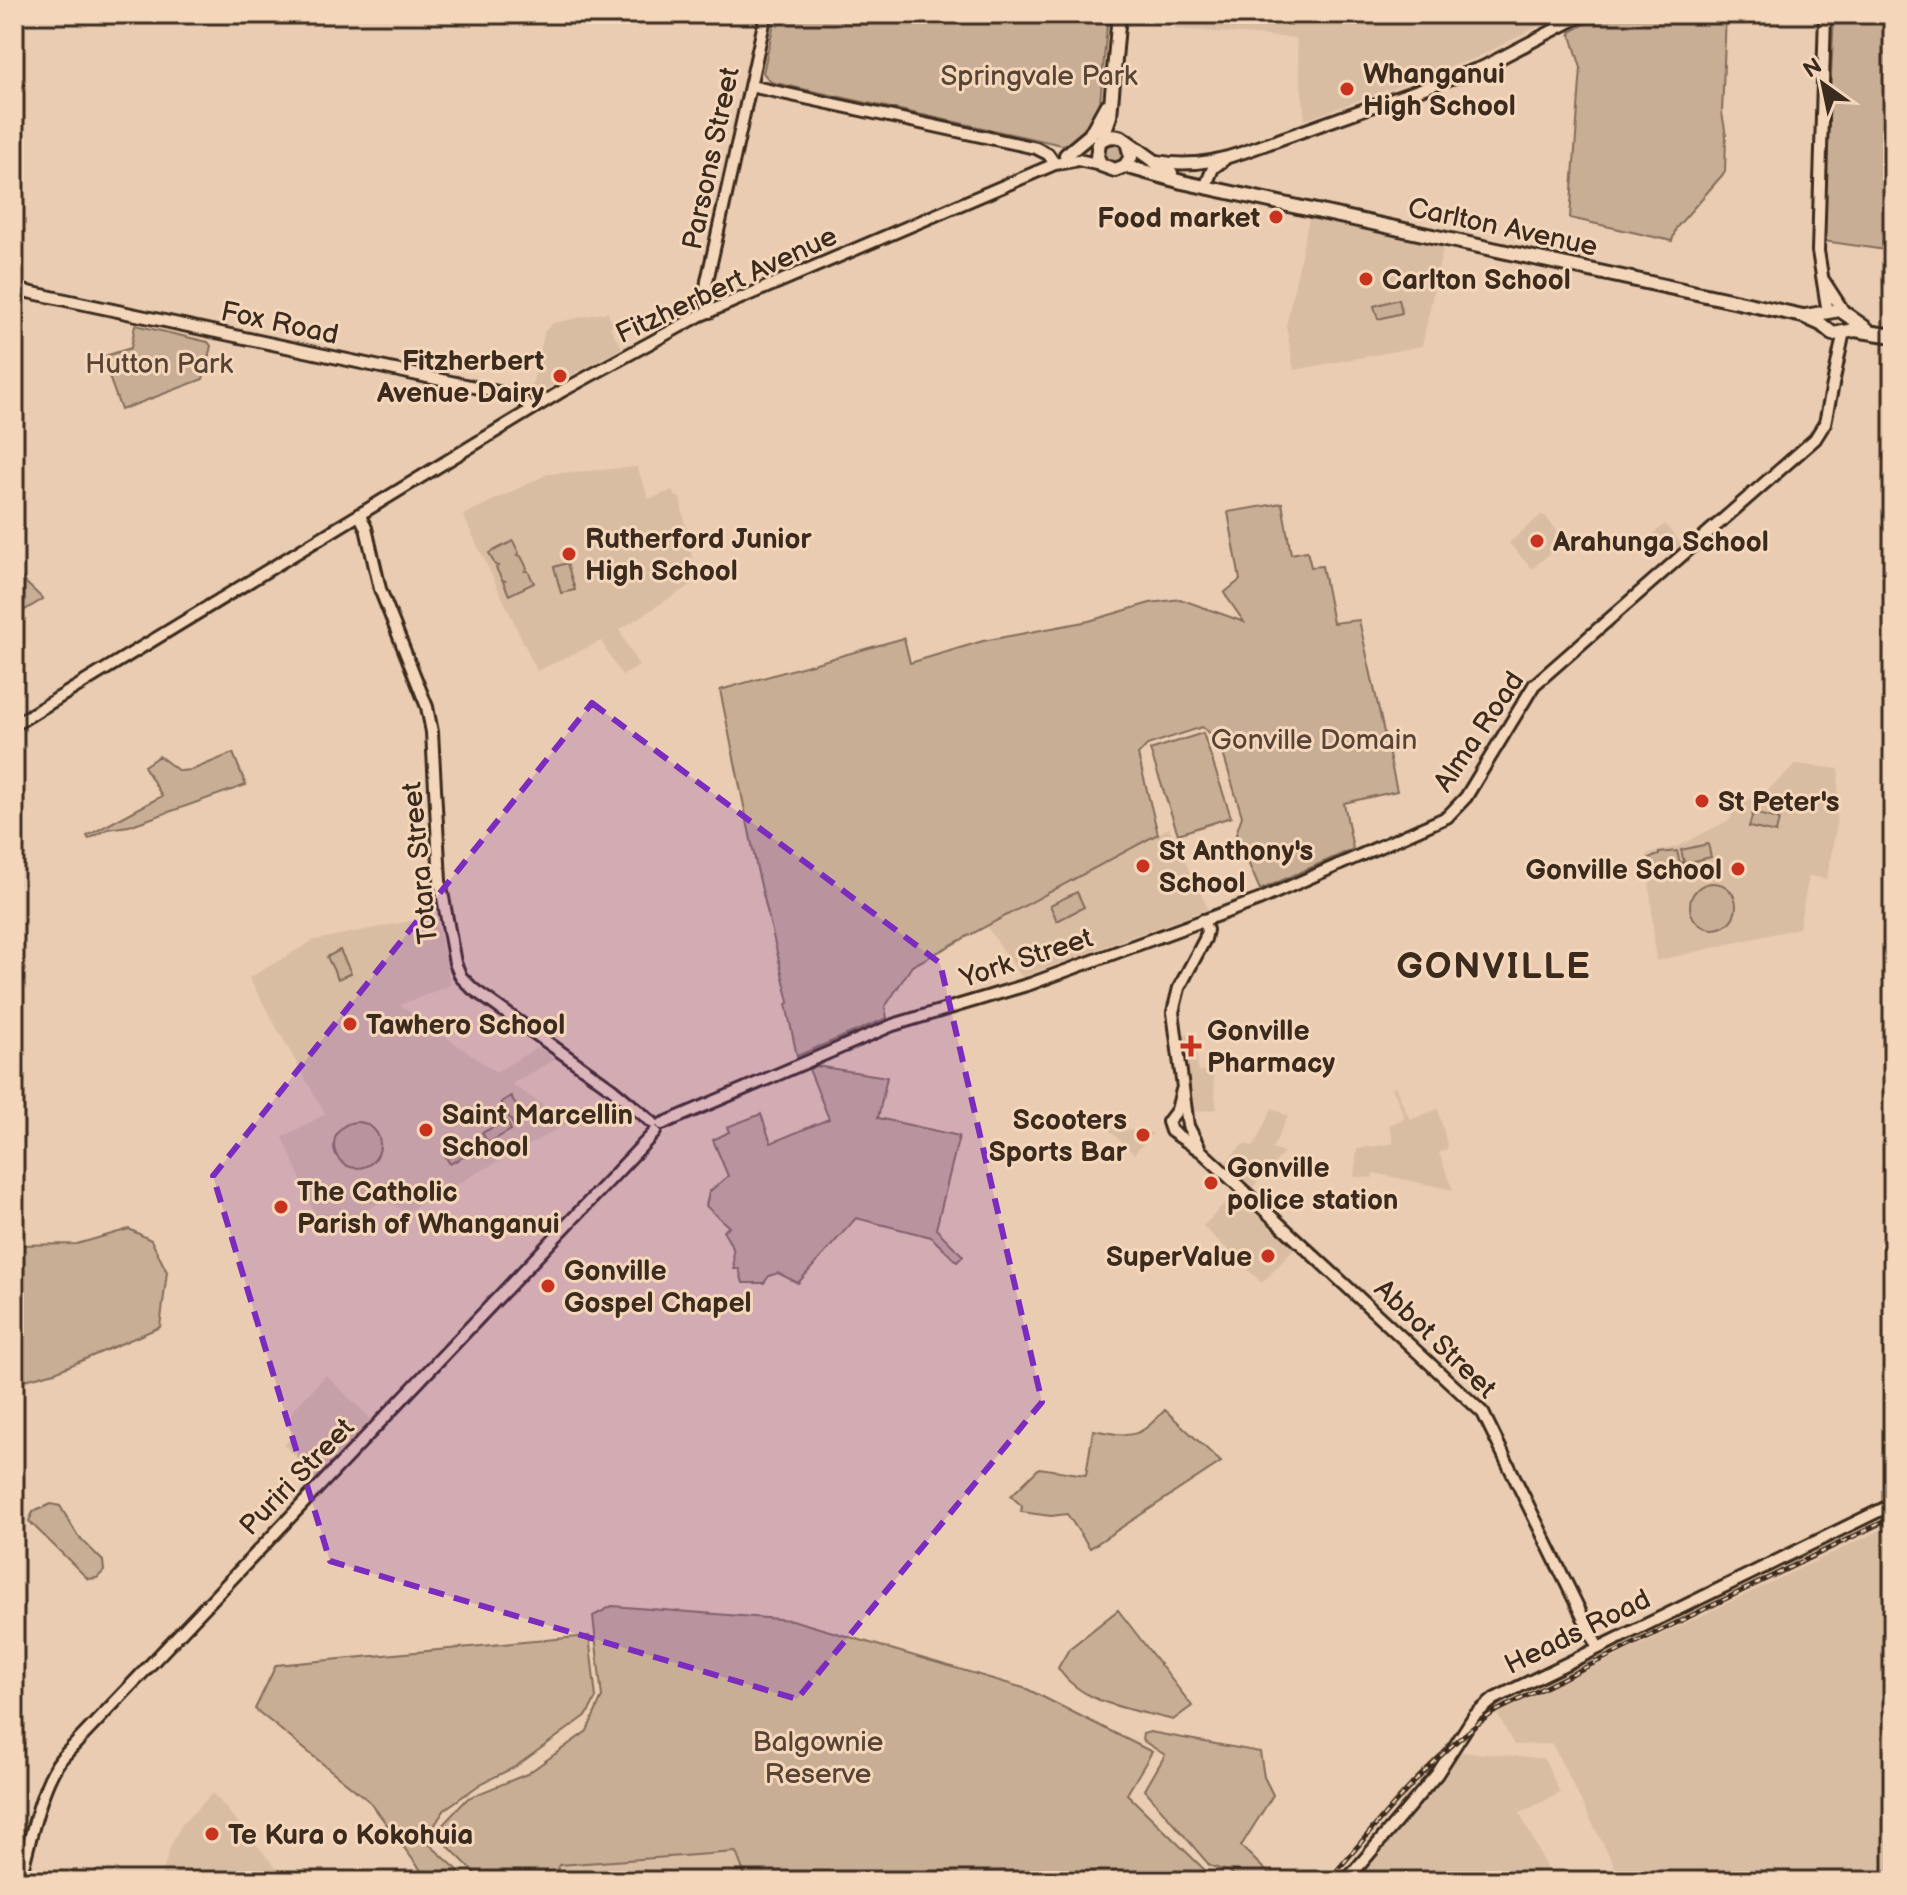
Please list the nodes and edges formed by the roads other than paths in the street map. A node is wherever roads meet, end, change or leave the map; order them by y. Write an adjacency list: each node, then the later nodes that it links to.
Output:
1 (766, 14): 5 (main road, Parsons Street)
2 (1119, 14): 6 (highway)
3 (1585, 14): 10 (main road)
4 (1825, 14): 17 (main road)
5 (750, 86): 12 (main road); 19 (main road, Parsons Street)
6 (1111, 92): 7 (highway); 8 (highway); 9 (highway)
7 (1100, 140): 8 (highway); 9 (main road); 13 (highway)
8 (1125, 140): 11 (highway, Carlton Avenue); 14 (highway)
9 (1066, 155): 12 (main road)
10 (1225, 159): 11 (main road); 16 (main road)
11 (1151, 160): 15 (highway, Carlton Avenue)
12 (1055, 164): 13 (main road, Fitzherbert Avenue); 19 (main road, Fitzherbert Avenue)
13 (1101, 165): 14 (highway)
14 (1125, 166): 15 (highway, Carlton Avenue)
15 (1192, 182): 16 (highway, Carlton Avenue)
16 (1206, 185): 21 (highway, Carlton Avenue)
17 (1823, 280): 20 (main road); 21 (main road)
18 (14, 289): 26 (main road, Fox Road)
19 (710, 312): 26 (main road, Fitzherbert Avenue)
20 (1846, 314): 21 (highway); 22 (highway); 23 (highway)
21 (1828, 322): 22 (highway); 25 (main road)
22 (1844, 331): 23 (highway); 25 (main road, Alma Road)
23 (1870, 331): 24 (highway)
24 (1893, 336)
25 (1839, 352): 31 (main road, Alma Road)
26 (531, 410): 27 (main road, Fitzherbert Avenue)
27 (389, 496): 28 (main road, Fitzherbert Avenue); 29 (main road, Fitzherbert Avenue)
28 (359, 514): 29 (main road, Totara Street); 30 (main road, Fitzherbert Avenue)
29 (366, 528): 36 (main road, Totara Street)
30 (14, 725)
31 (1203, 920): 32 (main road, York Street); 33 (main road)
32 (864, 1036): 36 (main road, Puriri Street)
33 (1182, 1090): 34 (main road); 35 (main road)
34 (1175, 1114): 35 (main road); 37 (main road)
35 (1188, 1122): 37 (main road); 38 (main road, Abbot Street)
36 (657, 1126): 41 (main road, Puriri Street)
37 (1173, 1133): 38 (main road, Abbot Street)
38 (1201, 1151): 40 (main road, Abbot Street)
39 (1893, 1504): 40 (main road, Heads Road)
40 (1598, 1648): 42 (main road, Heads Road)
41 (19, 1881)
42 (1346, 1881)

